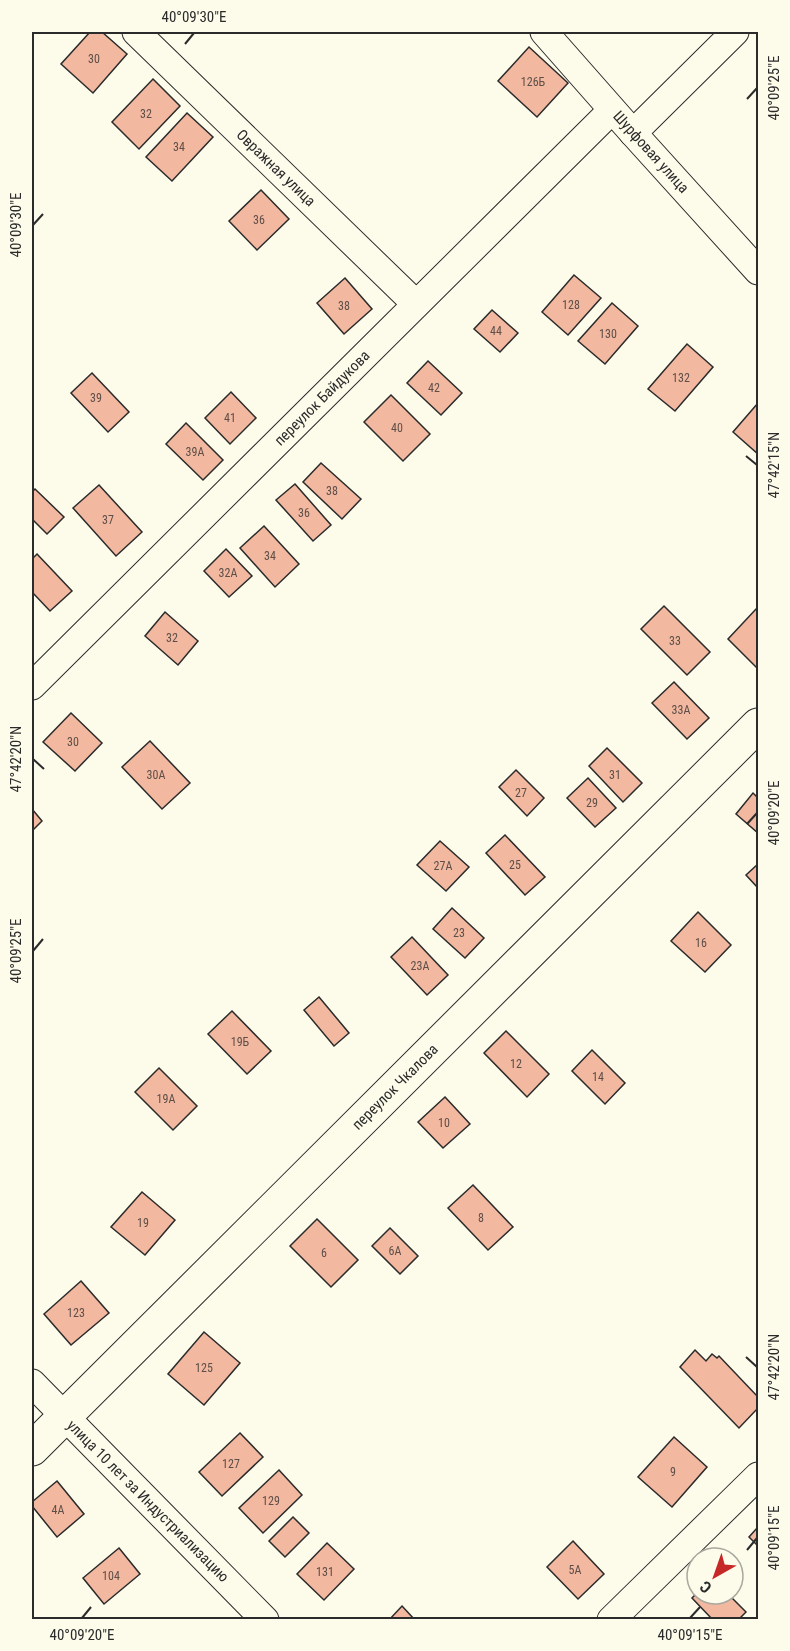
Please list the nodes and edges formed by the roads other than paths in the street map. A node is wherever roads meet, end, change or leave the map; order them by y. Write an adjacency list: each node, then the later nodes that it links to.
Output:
1 (136, 32): 7 (street, Овражная улица)
2 (544, 32): 4 (street, Шурфовая улица)
3 (735, 32): 5 (street)
4 (612, 110): 5 (street, Шурфовая улица); 7 (street, переулок Байдукова)
5 (633, 134): 6 (street, Шурфовая улица)
6 (759, 271)
7 (416, 304): 8 (street, переулок Байдукова)
8 (32, 686)
9 (759, 725): 11 (street, переулок Чкалова)
10 (32, 1383): 11 (street, улица 10 лет за Индустриализацию)
11 (65, 1417): 12 (street, переулок Чкалова); 14 (street, улица 10 лет за Индустриализацию)
12 (32, 1449)
13 (759, 1476): 15 (street)
14 (265, 1620)
15 (611, 1620)

